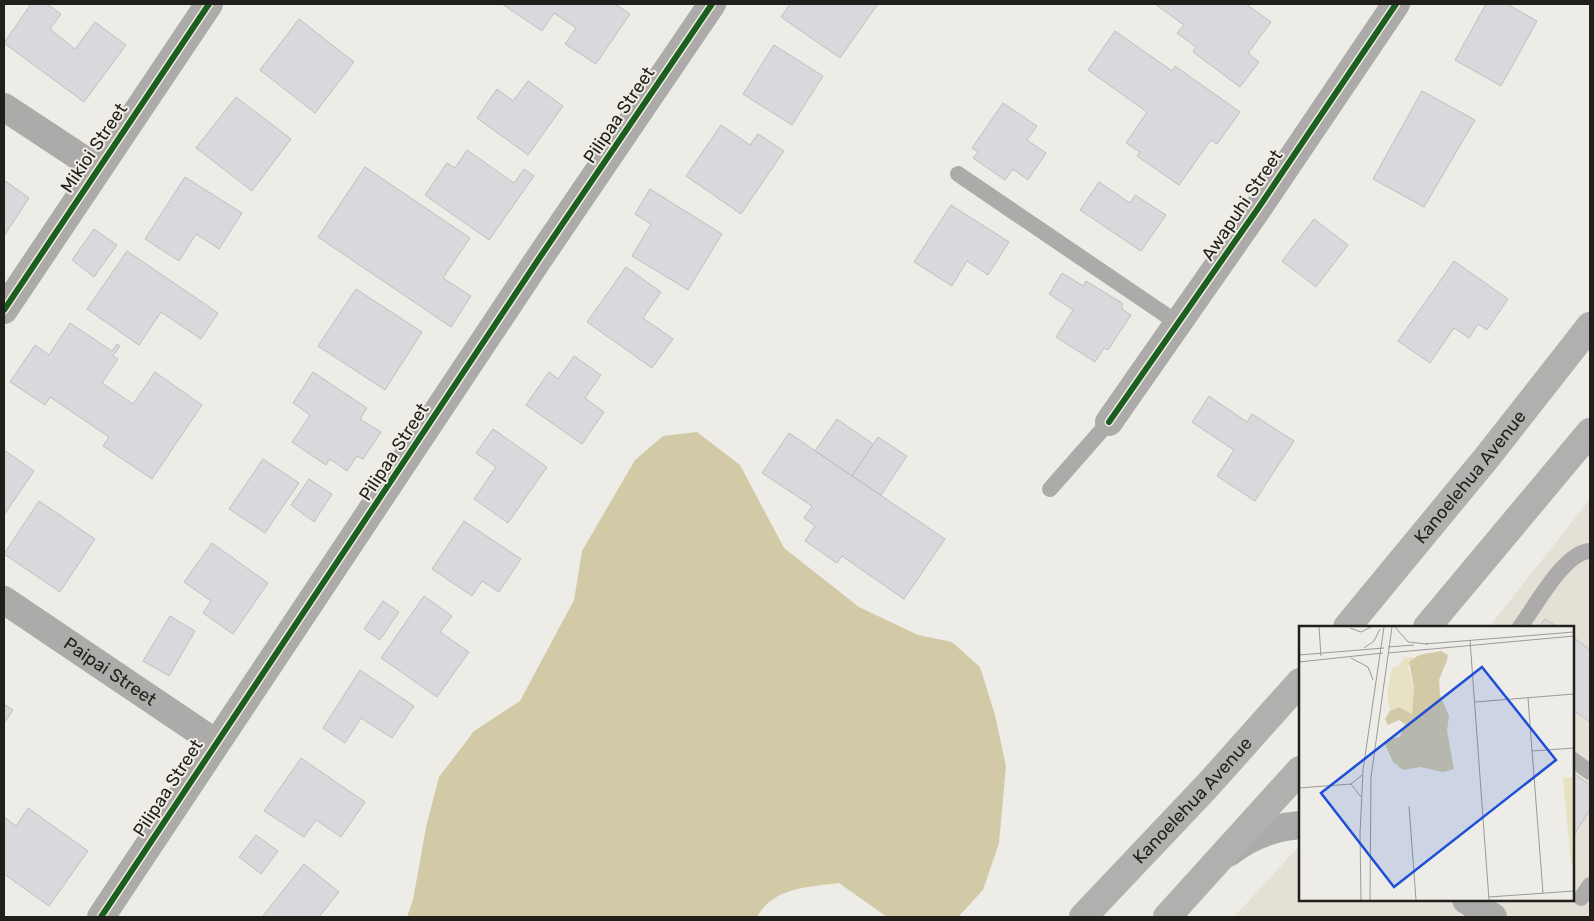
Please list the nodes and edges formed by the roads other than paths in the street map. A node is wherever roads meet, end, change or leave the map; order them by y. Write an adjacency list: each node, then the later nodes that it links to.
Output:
1 (209, 4): 5 (street, Mikioi Street)
2 (712, 4): 19 (street, Pilipaa Street)
3 (1396, 4): 8 (street, Awapuhi Street)
4 (4, 107): 5 (street)
5 (98, 169): 7 (street, Mikioi Street)
6 (958, 174): 8 (lane)
7 (4, 310)
8 (1179, 324): 10 (street, Awapuhi Street)
9 (1590, 326): 15 (highway, Kanoelehua Avenue)
10 (1109, 422): 12 (lane, Awapuhi Street)
11 (1590, 432): 16 (highway)
12 (1050, 489)
13 (1590, 551): 17 (lane)
14 (4, 600): 19 (street, Paipai Street)
15 (1348, 626)
16 (1428, 626)
17 (1521, 626)
18 (1299, 683): 29 (highway, Kanoelehua Avenue)
19 (216, 743): 28 (street, Pilipaa Street)
20 (1574, 761): 22 (lane)
21 (1299, 771): 24 (highway)
22 (1590, 772)
23 (1299, 824): 24 (street)
24 (1221, 859): 30 (highway)
25 (1590, 884): 26 (lane)
26 (1581, 898)
27 (1468, 901): 31 (street)
28 (101, 917)
29 (1083, 917)
30 (1167, 917)
31 (1493, 917)

